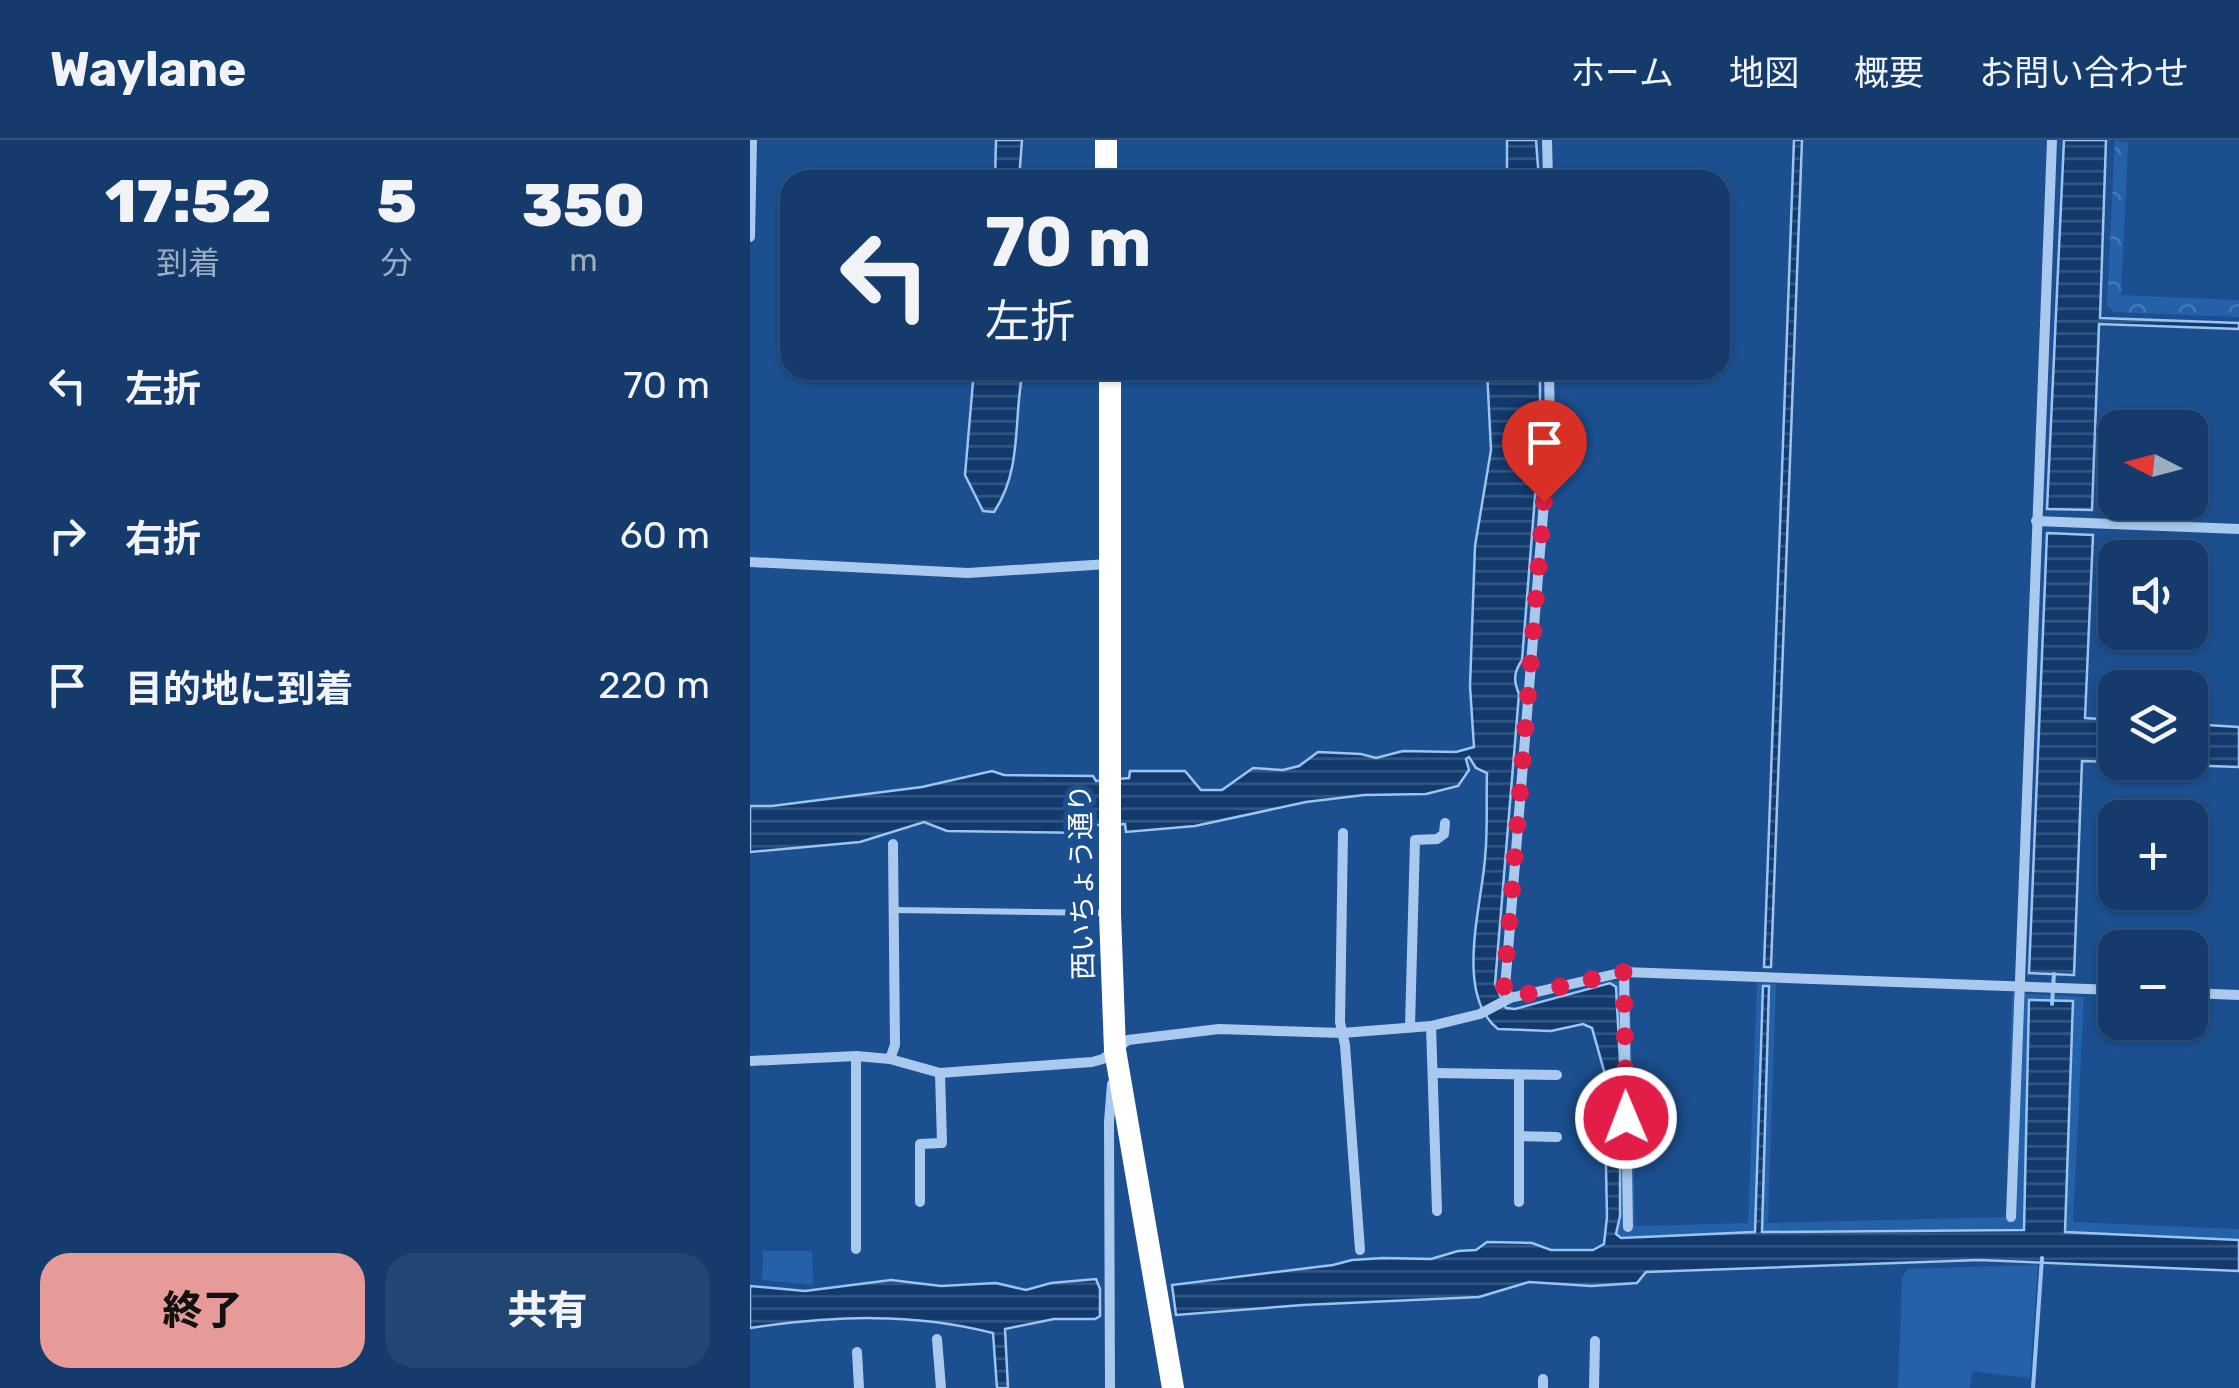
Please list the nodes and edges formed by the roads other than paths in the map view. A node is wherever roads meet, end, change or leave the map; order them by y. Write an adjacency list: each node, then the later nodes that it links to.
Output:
1 (752, 140): 7 (street)
2 (1106, 140): 5 (highway)
3 (1547, 140): 6 (street)
4 (2052, 140): 10 (street)
5 (1106, 170)
6 (1548, 170)
7 (750, 236)
8 (1110, 380): 13 (highway, 西いちょう通り)
9 (1549, 380): 24 (street)
10 (2036, 521): 11 (street); 20 (street)
11 (2239, 528)
12 (750, 562): 13 (street)
13 (1110, 564): 18 (highway, 西いちょう通り)
14 (1444, 823): 26 (street)
15 (1343, 832): 27 (street)
16 (893, 844): 17 (street)
17 (894, 910): 18 (lane); 30 (street)
18 (1110, 914): 28 (highway, 西いちょう通り)
19 (1624, 972): 20 (street); 24 (street); 42 (street)
20 (2018, 986): 21 (street); 41 (street)
21 (2098, 989)
22 (2208, 994): 23 (street)
23 (2239, 995)
24 (1510, 998): 25 (street)
25 (1431, 1026): 26 (street); 33 (street)
26 (1410, 1028): 27 (street)
27 (1342, 1033): 28 (street); 44 (street)
28 (1115, 1050): 32 (street); 50 (street); 51 (highway, 西いちょう通り)
29 (856, 1056): 30 (street); 31 (street); 43 (street)
30 (890, 1059): 32 (street)
31 (750, 1061)
32 (940, 1073): 38 (street)
33 (1433, 1074): 34 (street); 40 (street)
34 (1519, 1075): 35 (street); 36 (street)
35 (1556, 1075)
36 (1519, 1136): 37 (street); 39 (street)
37 (1558, 1137)
38 (920, 1202)
39 (1520, 1202)
40 (1437, 1211)
41 (2011, 1216)
42 (1628, 1227)
43 (856, 1249)
44 (1360, 1250)
45 (937, 1339): 49 (street)
46 (1595, 1342): 52 (street)
47 (857, 1352): 48 (street)
48 (859, 1388)
49 (941, 1388)
50 (1110, 1388)
51 (1173, 1388)
52 (1594, 1388)

